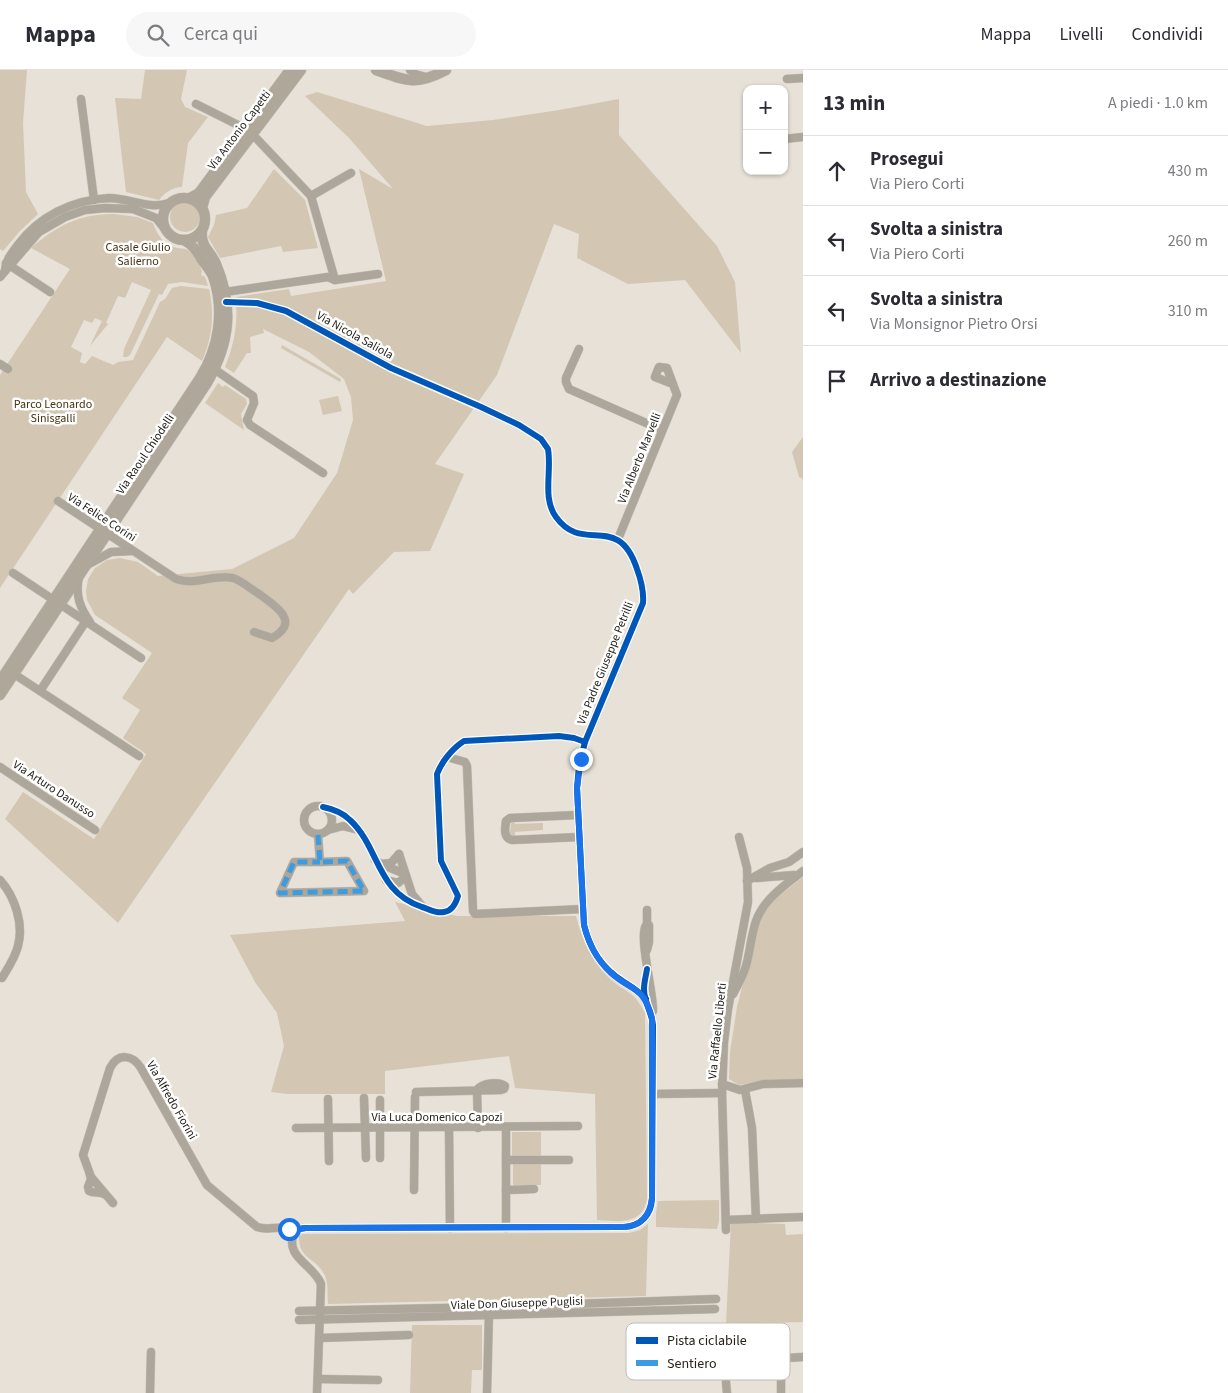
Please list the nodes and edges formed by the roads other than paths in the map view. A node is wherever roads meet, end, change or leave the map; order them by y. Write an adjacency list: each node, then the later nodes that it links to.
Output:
1 (376, 70): 5 (main road)
2 (410, 70): 5 (street)
3 (446, 70): 5 (main road)
4 (294, 73): 10 (main road, Via Antonio Capetti)
5 (431, 78)
6 (803, 78): 7 (street)
7 (787, 79)
8 (81, 98): 16 (street)
9 (196, 104): 10 (street, Via Antonio Capetti)
10 (248, 132): 14 (street); 15 (main road, Via Antonio Capetti); 18 (main road, Via Antonio Capetti)
11 (803, 137): 12 (street)
12 (788, 139)
13 (351, 173): 14 (street)
14 (311, 196): 27 (street)
15 (190, 198): 17 (main road); 18 (main road)
16 (92, 200): 17 (street); 19 (street); 22 (street)
17 (169, 203): 20 (main road)
18 (202, 208): 21 (main road)
19 (90, 209): 20 (street); 22 (street)
20 (164, 228): 23 (main road)
21 (202, 230): 23 (main road); 29 (main road, Via Raoul Chiodelli)
22 (29, 237): 24 (street)
23 (184, 240): 32 (main road, Via Raoul Chiodelli)
24 (7, 266): 26 (street); 28 (street)
25 (378, 274): 27 (street)
26 (0, 277)
27 (334, 280): 29 (street)
28 (50, 292)
29 (225, 297): 32 (main road, Via Raoul Chiodelli); 39 (street, Via Nicola Saliola)
30 (578, 349): 35 (street)
31 (0, 364): 33 (street)
32 (210, 368): 36 (street); 38 (main road, Via Raoul Chiodelli)
33 (8, 369)
34 (673, 384): 35 (street, Via Alberto Marvelli)
35 (662, 430): 39 (street, Via Alberto Marvelli)
36 (323, 473)
37 (58, 501): 38 (street, Via Felice Corini)
38 (104, 531): 40 (street, Via Felice Corini); 41 (main road, Via Raoul Chiodelli); 43 (main road, Via Raoul Chiodelli)
39 (618, 539): 51 (street, Via Padre Giuseppe Petrilli)
40 (134, 551): 41 (street, Via Felice Corini); 45 (street, Via Felice Corini)
41 (82, 571): 43 (main road, Via Raoul Chiodelli); 44 (street)
42 (13, 572): 43 (street)
43 (57, 602): 44 (street); 47 (main road, Via Raoul Chiodelli)
44 (90, 624): 46 (street); 49 (street)
45 (254, 632)
46 (141, 658)
47 (11, 672): 48 (main road, Via Raoul Chiodelli); 49 (street); 50 (main road, Via Raoul Chiodelli)
48 (0, 681)
49 (40, 691): 52 (street)
50 (0, 695)
51 (585, 742): 53 (street); 56 (street, Via Padre Giuseppe Petrilli)
52 (139, 756)
53 (448, 758): 72 (street); 73 (street)
54 (0, 767): 57 (street, Via Arturo Danusso)
55 (323, 807): 58 (street); 59 (street); 60 (street)
56 (578, 815): 62 (street, Via Padre Giuseppe Petrilli); 62 (street)
57 (95, 830)
58 (328, 830): 59 (street); 60 (street)
59 (359, 830): 65 (street)
60 (318, 835): 64 (street)
61 (739, 836): 71 (street, Via Raffaello Liberti)
62 (579, 837): 73 (street, Via Padre Giuseppe Petrilli)
63 (803, 852): 71 (street)
64 (320, 862): 64 (street)
65 (378, 862): 67 (street); 67 (street); 70 (street)
66 (803, 871): 68 (street)
67 (405, 875): 70 (street); 72 (street)
68 (795, 877): 71 (street); 79 (street)
69 (0, 880): 76 (street)
70 (386, 880): 72 (street)
71 (747, 881): 79 (street, Via Raffaello Liberti)
72 (426, 908)
73 (583, 909): 77 (street, Via Padre Giuseppe Petrilli)
74 (647, 910): 75 (street)
75 (647, 969): 77 (street); 78 (street); 80 (street)
76 (2, 978)
77 (625, 983): 78 (street, Via Padre Giuseppe Petrilli)
78 (646, 998): 80 (street)
79 (729, 1000): 82 (street, Via Raffaello Liberti)
80 (652, 1018): 85 (street)
81 (803, 1083): 83 (street)
82 (722, 1084): 83 (street); 84 (street, Via Raffaello Liberti)
83 (745, 1090): 108 (street)
84 (722, 1093): 85 (street); 109 (street, Via Raffaello Liberti)
85 (653, 1094): 111 (street)
86 (364, 1098): 91 (street)
87 (328, 1099): 97 (street)
88 (380, 1100): 92 (street)
89 (578, 1126): 96 (street, Via Luca Domenico Capozi)
90 (296, 1128): 97 (street, Via Luca Domenico Capozi)
91 (365, 1128): 92 (street, Via Luca Domenico Capozi); 97 (street, Via Luca Domenico Capozi); 98 (street)
92 (380, 1128): 93 (street, Via Luca Domenico Capozi); 99 (street)
93 (414, 1128): 94 (street, Via Luca Domenico Capozi); 95 (street); 104 (street)
94 (449, 1128): 95 (street, Via Luca Domenico Capozi); 110 (street)
95 (478, 1128): 96 (street, Via Luca Domenico Capozi)
96 (506, 1128): 101 (street)
97 (328, 1129): 100 (street)
98 (366, 1158)
99 (380, 1158)
100 (329, 1160)
101 (506, 1160): 102 (street); 105 (street)
102 (569, 1160)
103 (534, 1189): 105 (street)
104 (414, 1190)
105 (506, 1190): 111 (street)
106 (113, 1203): 113 (street, Via Alfredo Fiorini)
107 (803, 1217): 108 (street)
108 (756, 1219): 109 (street)
109 (726, 1220): 112 (street, Via Raffaello Liberti)
110 (450, 1228): 111 (street); 113 (street)
111 (506, 1228)
112 (726, 1230)
113 (294, 1233): 118 (street)
114 (716, 1299): 115 (street, Viale Don Giuseppe Puglisi)
115 (659, 1301): 117 (street); 119 (street, Viale Don Giuseppe Puglisi)
116 (715, 1308): 117 (street, Viale Don Giuseppe Puglisi)
117 (659, 1310): 119 (street, Viale Don Giuseppe Puglisi)
118 (320, 1311): 119 (street, Viale Don Giuseppe Puglisi); 120 (street); 120 (street, Viale Don Giuseppe Puglisi)
119 (489, 1311): 120 (street, Viale Don Giuseppe Puglisi); 132 (street)
120 (319, 1320): 122 (street)
121 (409, 1335): 122 (street)
122 (319, 1338): 126 (street)
123 (151, 1352): 130 (street)
124 (803, 1357): 125 (street)
125 (790, 1358)
126 (318, 1379): 127 (street); 131 (street)
127 (378, 1380)
128 (781, 1380): 134 (street)
129 (726, 1382): 133 (street)
130 (150, 1393)
131 (317, 1393)
132 (487, 1393)
133 (727, 1393)
134 (781, 1393)

